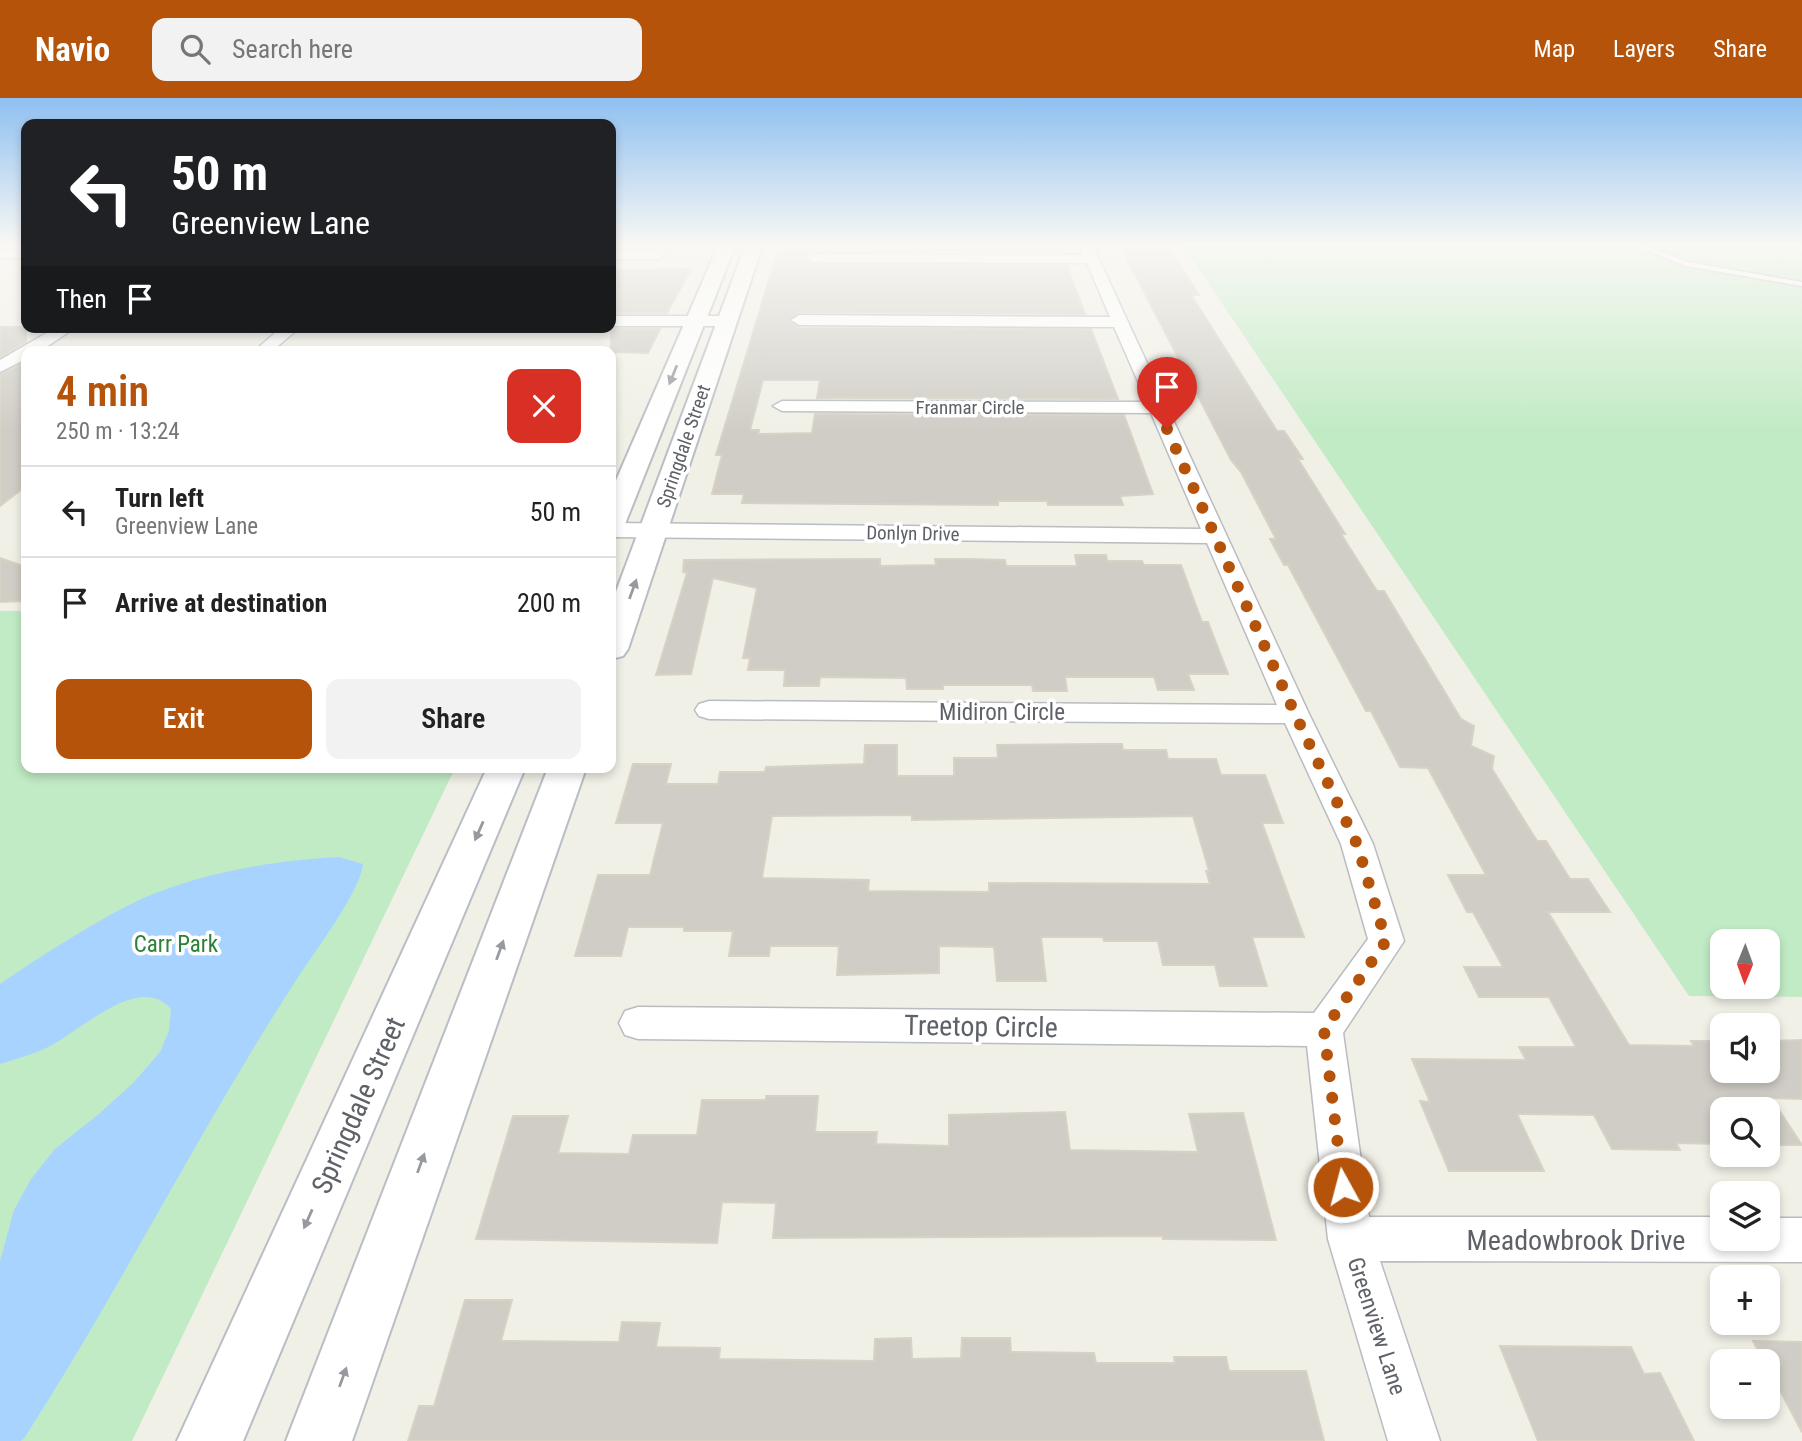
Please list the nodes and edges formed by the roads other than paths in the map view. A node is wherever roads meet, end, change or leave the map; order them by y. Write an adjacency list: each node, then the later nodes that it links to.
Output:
1 (701, 307): 6 (main road, Springdale Street)
2 (733, 307): 7 (main road, Springdale Street)
3 (1114, 307): 8 (street)
4 (799, 320): 8 (street)
5 (616, 321): 6 (street)
6 (695, 321): 7 (street); 17 (main road, Springdale Street, one-way to 17)
7 (728, 321): 19 (main road, Springdale Street)
8 (1121, 322): 16 (street)
9 (58, 333): 11 (street)
10 (285, 333): 12 (street)
11 (36, 346)
12 (268, 346)
13 (21, 355): 14 (street)
14 (0, 368)
15 (782, 406): 16 (street, Franmar Circle)
16 (1157, 408): 20 (street)
17 (616, 512)
18 (616, 530): 19 (street, Donlyn Drive)
19 (654, 530): 20 (street, Donlyn Drive); 21 (main road, Springdale Street, one-way to 19)
20 (1216, 536): 23 (street)
21 (616, 635)
22 (709, 710): 23 (street, Midiron Circle)
23 (1295, 714): 27 (street)
24 (504, 773): 30 (main road, Springdale Street, one-way to 30)
25 (565, 773): 31 (main road, one-way to 25)
26 (638, 1023): 27 (street, Treetop Circle)
27 (1324, 1030): 28 (street, Greenview Lane)
28 (1350, 1239): 29 (street, Meadowbrook Drive); 32 (street, Greenview Lane)
29 (1802, 1240)
30 (211, 1441)
31 (319, 1441)
32 (1414, 1441)

